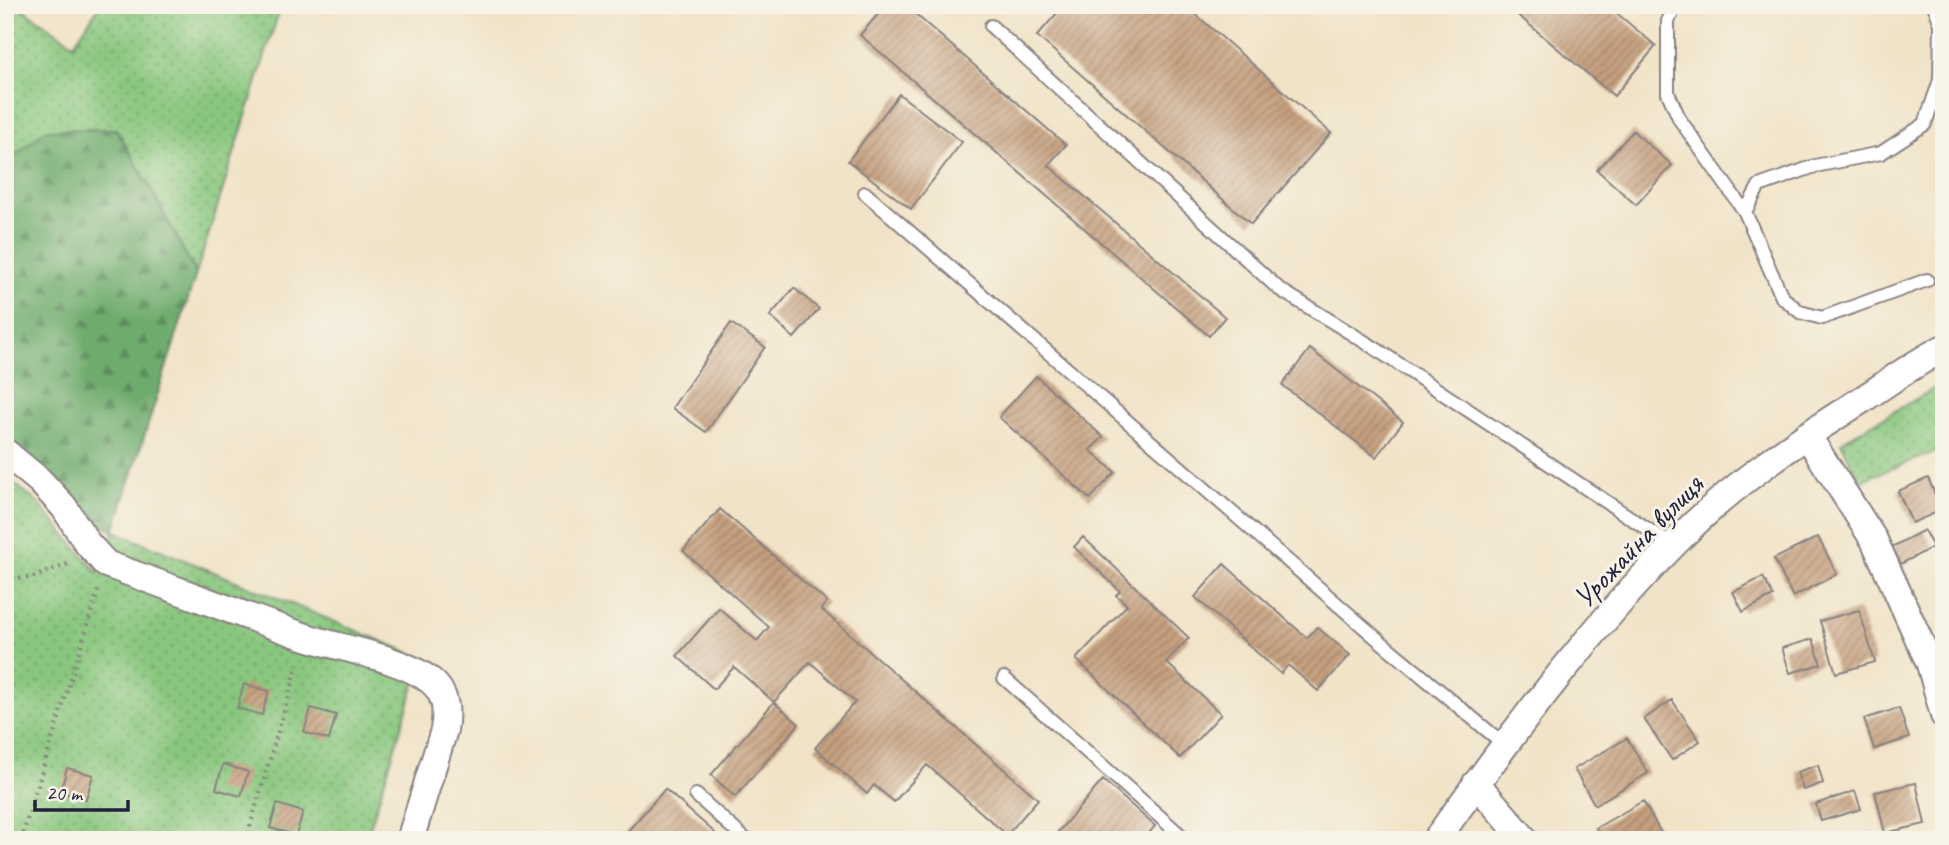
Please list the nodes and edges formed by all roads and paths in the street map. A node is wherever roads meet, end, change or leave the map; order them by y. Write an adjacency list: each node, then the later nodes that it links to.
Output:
1 (1676, 5): 5 (lane)
2 (1934, 5): 5 (lane)
3 (991, 26): 11 (lane)
4 (865, 192): 17 (lane)
5 (1745, 212): 6 (lane)
6 (1927, 280)
7 (1944, 348): 8 (street, Урожайна вулиця)
8 (1807, 435): 11 (street, Урожайна вулиця); 16 (street)
9 (5, 452): 10 (street)
10 (87, 542): 12 (street); 13 (path)
11 (1673, 546): 17 (street, Урожайна вулиця)
12 (106, 564): 14 (street); 20 (path)
13 (5, 579)
14 (306, 637): 21 (path); 22 (street)
15 (1004, 678): 24 (lane)
16 (1944, 715)
17 (1506, 746): 18 (street, Урожайна вулиця)
18 (1476, 783): 25 (street, Урожайна вулиця); 26 (street)
19 (696, 795): 23 (lane)
20 (20, 840)
21 (246, 840)
22 (410, 840)
23 (746, 840)
24 (1186, 840)
25 (1436, 840)
26 (1525, 840)

